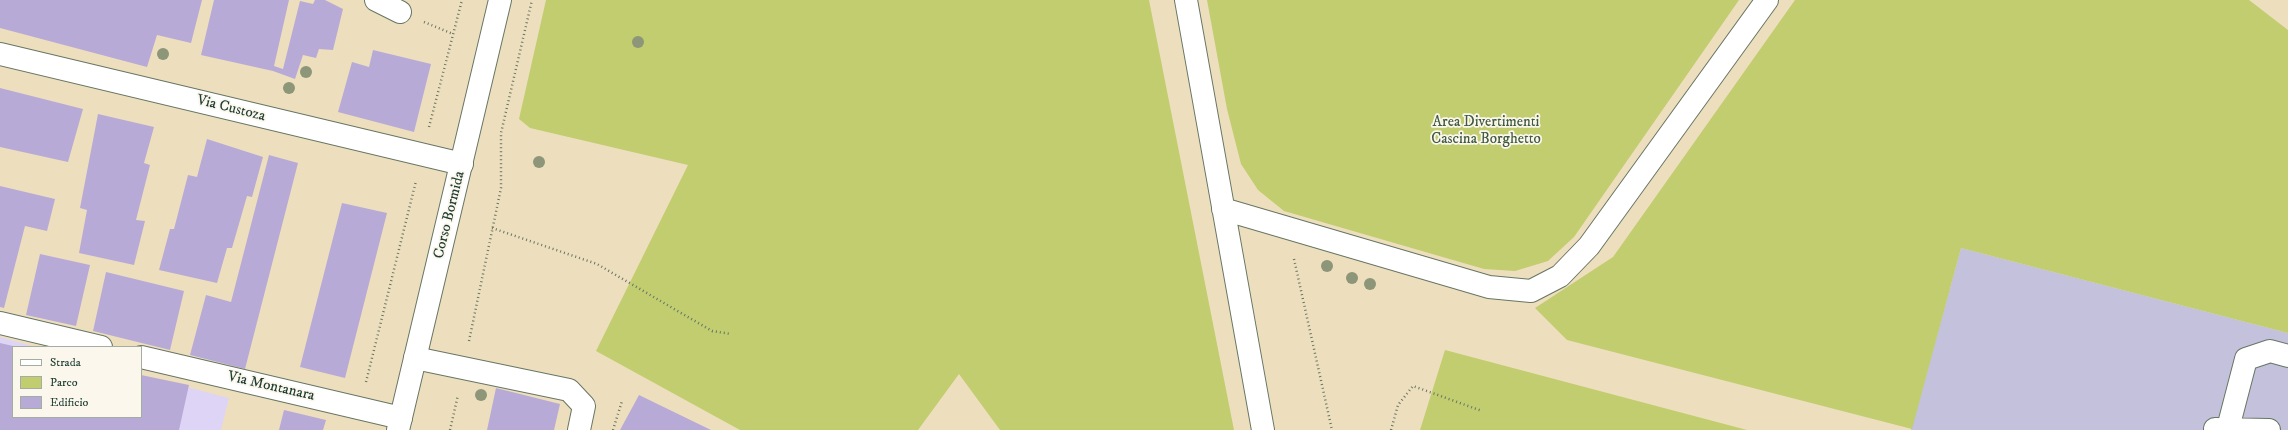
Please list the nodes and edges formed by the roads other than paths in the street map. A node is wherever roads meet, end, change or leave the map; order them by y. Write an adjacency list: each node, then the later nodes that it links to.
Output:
1 (376, 0): 5 (street)
2 (500, 0): 7 (street, Corso Bormida)
3 (1186, 0): 8 (street)
4 (1767, 0): 8 (street)
5 (400, 12)
6 (0, 54): 7 (street, Via Custoza)
7 (462, 164): 13 (street, Corso Bormida)
8 (1223, 209): 17 (street)
9 (0, 323): 10 (street)
10 (96, 346)
11 (142, 356): 14 (street, Via Montanara)
12 (2288, 356): 15 (street)
13 (415, 358): 14 (street, Corso Bormida); 16 (street)
14 (400, 424)
15 (2221, 429): 18 (street)
16 (579, 430)
17 (1263, 430)
18 (2269, 430)

